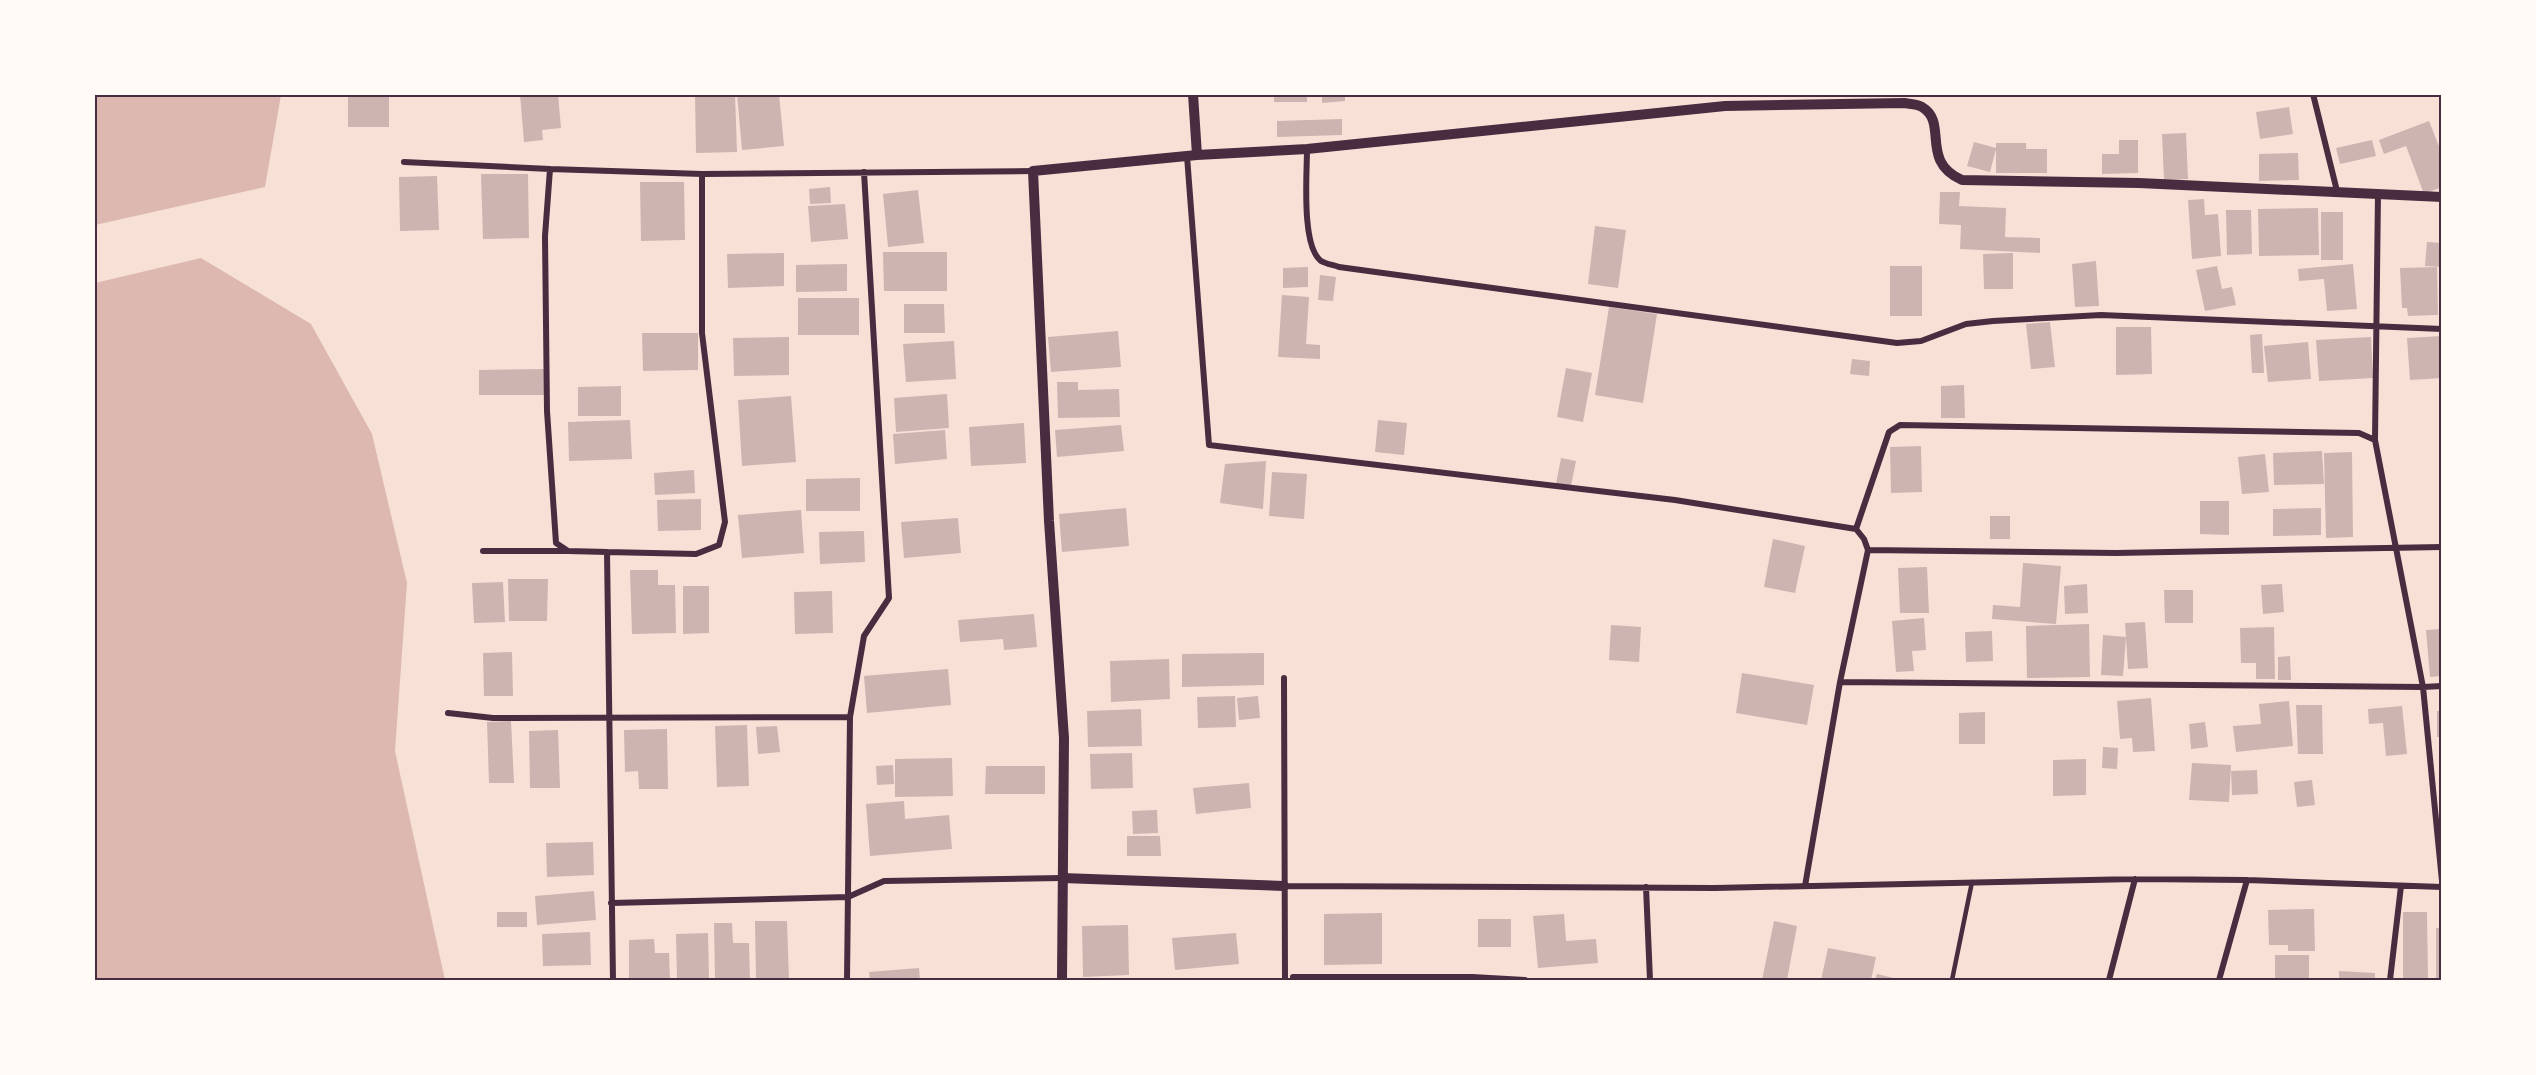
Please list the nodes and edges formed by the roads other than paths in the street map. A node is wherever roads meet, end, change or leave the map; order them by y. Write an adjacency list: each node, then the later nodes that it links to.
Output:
1 (1193, 94): 4 (street)
2 (2313, 94): 10 (street)
3 (1307, 149): 4 (street); 10 (street); 13 (street)
4 (1192, 155): 7 (street); 16 (street)
5 (404, 162): 6 (street)
6 (550, 169): 9 (street); 21 (street)
7 (1033, 171): 8 (street); 30 (street)
8 (864, 172): 9 (street); 28 (street)
9 (702, 174): 22 (street)
10 (2337, 191): 11 (street)
11 (2378, 193): 12 (street); 13 (street)
12 (2442, 197)
13 (2376, 328): 14 (street); 15 (street)
14 (2442, 329)
15 (2375, 440): 16 (street); 17 (street)
16 (1856, 529): 20 (street)
17 (2395, 547): 18 (street); 20 (street); 26 (street)
18 (2442, 547)
19 (483, 550): 21 (street)
20 (1869, 550): 24 (street)
21 (568, 551): 22 (street)
22 (607, 552): 29 (street)
23 (1284, 678): 35 (street)
24 (1840, 682): 26 (street); 36 (street)
25 (2442, 686): 26 (street)
26 (2423, 687): 33 (street)
27 (448, 713): 29 (street)
28 (850, 717): 29 (street); 40 (street)
29 (608, 719): 41 (street)
30 (1062, 878): 35 (street); 40 (street); 46 (street)
31 (2135, 879): 32 (street); 34 (street); 51 (street)
32 (2247, 880): 37 (street); 52 (street)
33 (2442, 881)
34 (1972, 882): 36 (street); 50 (lane)
35 (1284, 886): 38 (street); 47 (street)
36 (1805, 886): 38 (street)
37 (2401, 886): 39 (street); 53 (street)
38 (1646, 887): 49 (street)
39 (2442, 887)
40 (848, 897): 41 (street); 45 (street)
41 (612, 903): 44 (street)
42 (1293, 976): 43 (street)
43 (1472, 979): 48 (street)
44 (613, 981)
45 (847, 981)
46 (1062, 981)
47 (1285, 981)
48 (1525, 981)
49 (1650, 981)
50 (1952, 981)
51 (2109, 981)
52 (2219, 981)
53 (2390, 981)

